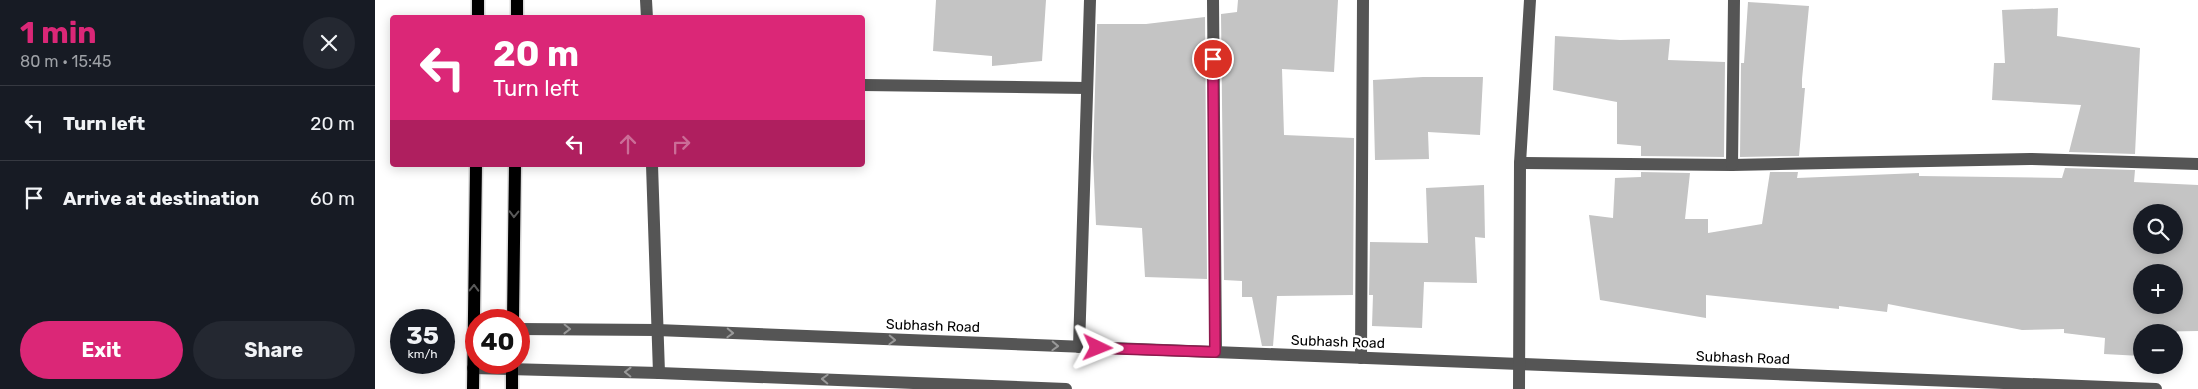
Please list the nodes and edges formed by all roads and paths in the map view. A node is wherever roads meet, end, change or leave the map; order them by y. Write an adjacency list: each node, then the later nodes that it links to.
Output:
1 (478, 0): 9 (main road)
2 (517, 0): 10 (main road)
3 (646, 0): 11 (street)
4 (1090, 0): 13 (street)
5 (1213, 0): 25 (street)
6 (1363, 0): 26 (street)
7 (1530, 0): 14 (street)
8 (1734, 0): 16 (street)
9 (478, 15)
10 (517, 15)
11 (647, 15)
12 (865, 85): 13 (street)
13 (1087, 88): 24 (street)
14 (1520, 163): 16 (street); 27 (street)
15 (2198, 164): 16 (street)
16 (1732, 165)
17 (476, 167): 20 (main road, one-way to 17)
18 (515, 167): 21 (main road, one-way to 21)
19 (652, 167): 23 (street)
20 (475, 309)
21 (513, 309)
22 (530, 328): 23 (street, Subhash Road, one-way to 23)
23 (657, 330): 24 (street, Subhash Road, one-way to 24); 29 (street)
24 (1079, 347): 25 (street, Subhash Road)
25 (1215, 352): 26 (street, Subhash Road)
26 (1361, 358): 27 (street, Subhash Road)
27 (1519, 364): 36 (street); 37 (street, Subhash Road)
28 (530, 367): 29 (street, one-way to 28)
29 (659, 372): 32 (street, one-way to 29)
30 (473, 374): 33 (main road)
31 (512, 374): 34 (main road)
32 (967, 387): 35 (street)
33 (473, 389)
34 (512, 389)
35 (1066, 389)
36 (1519, 389)
37 (2156, 389)

